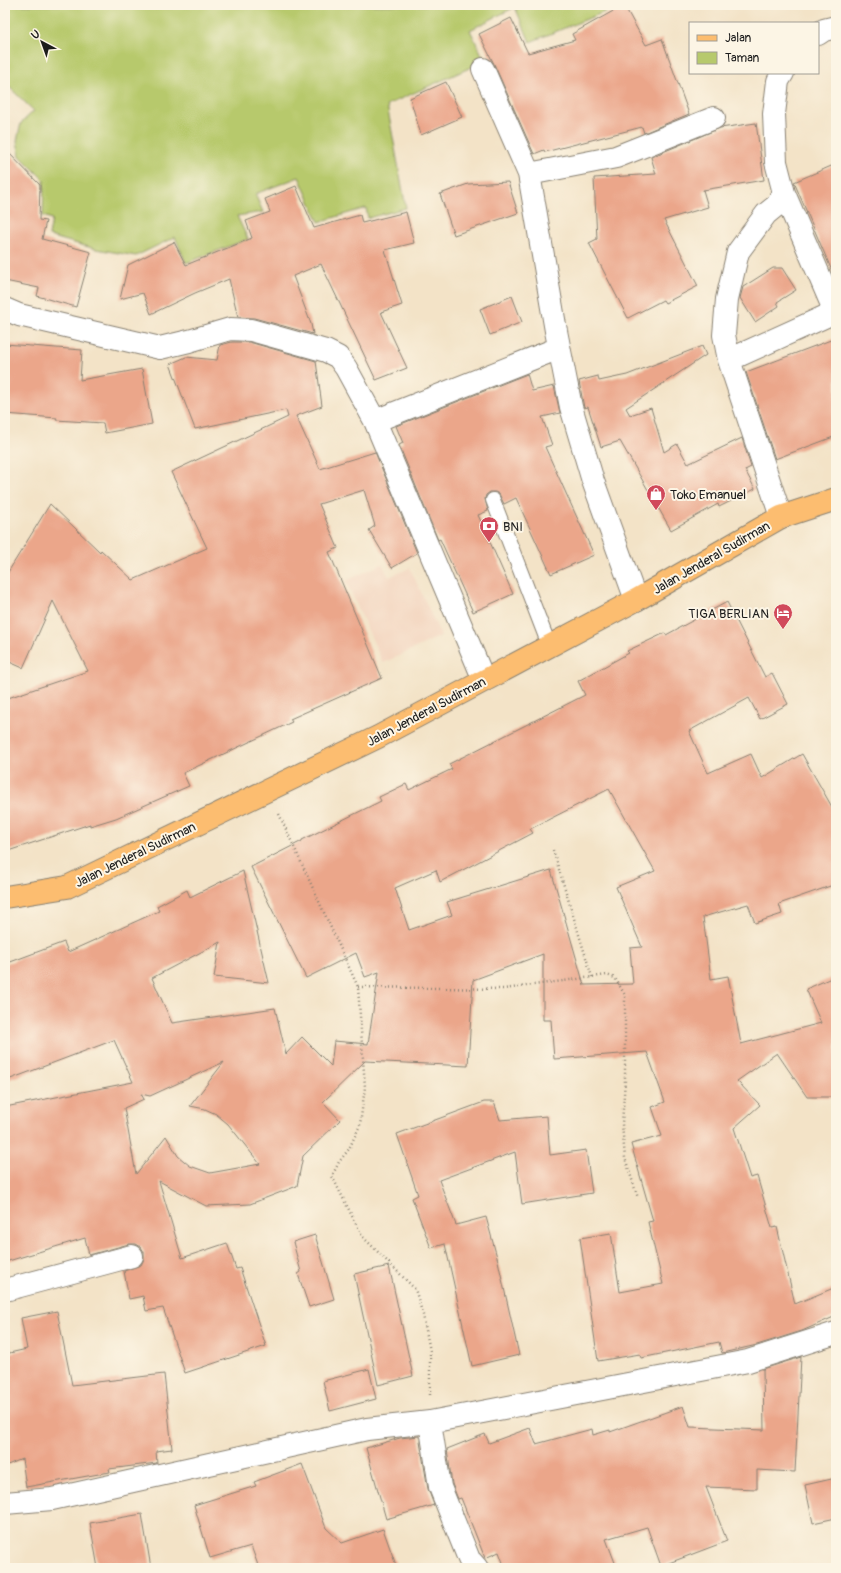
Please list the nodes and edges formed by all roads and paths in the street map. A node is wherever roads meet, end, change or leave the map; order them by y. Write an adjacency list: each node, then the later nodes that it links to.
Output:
1 (836, 27): 2 (street)
2 (819, 33)
3 (483, 69): 6 (street)
4 (782, 74): 7 (street)
5 (714, 118): 6 (street)
6 (529, 174): 9 (street)
7 (784, 193): 10 (street); 10 (street)
8 (5, 309): 11 (street)
9 (559, 348): 11 (street); 15 (street)
10 (729, 360): 14 (street)
11 (375, 421): 17 (street)
12 (836, 499): 14 (main road, Jalan Jenderal Sudirman)
13 (493, 500): 16 (lane)
14 (781, 517): 15 (main road, Jalan Jenderal Sudirman)
15 (636, 600): 16 (main road, Jalan Jenderal Sudirman)
16 (549, 646): 17 (main road, Jalan Jenderal Sudirman)
17 (484, 680): 18 (main road, Jalan Jenderal Sudirman)
18 (268, 790): 20 (main road, Jalan Jenderal Sudirman); 22 (path)
19 (554, 850): 21 (path)
20 (5, 897)
21 (592, 977): 22 (path); 23 (path)
22 (358, 987): 27 (path)
23 (638, 1198)
24 (132, 1256): 25 (street)
25 (5, 1290)
26 (836, 1333): 27 (street)
27 (430, 1422): 28 (street); 29 (street)
28 (5, 1503)
29 (477, 1568)

